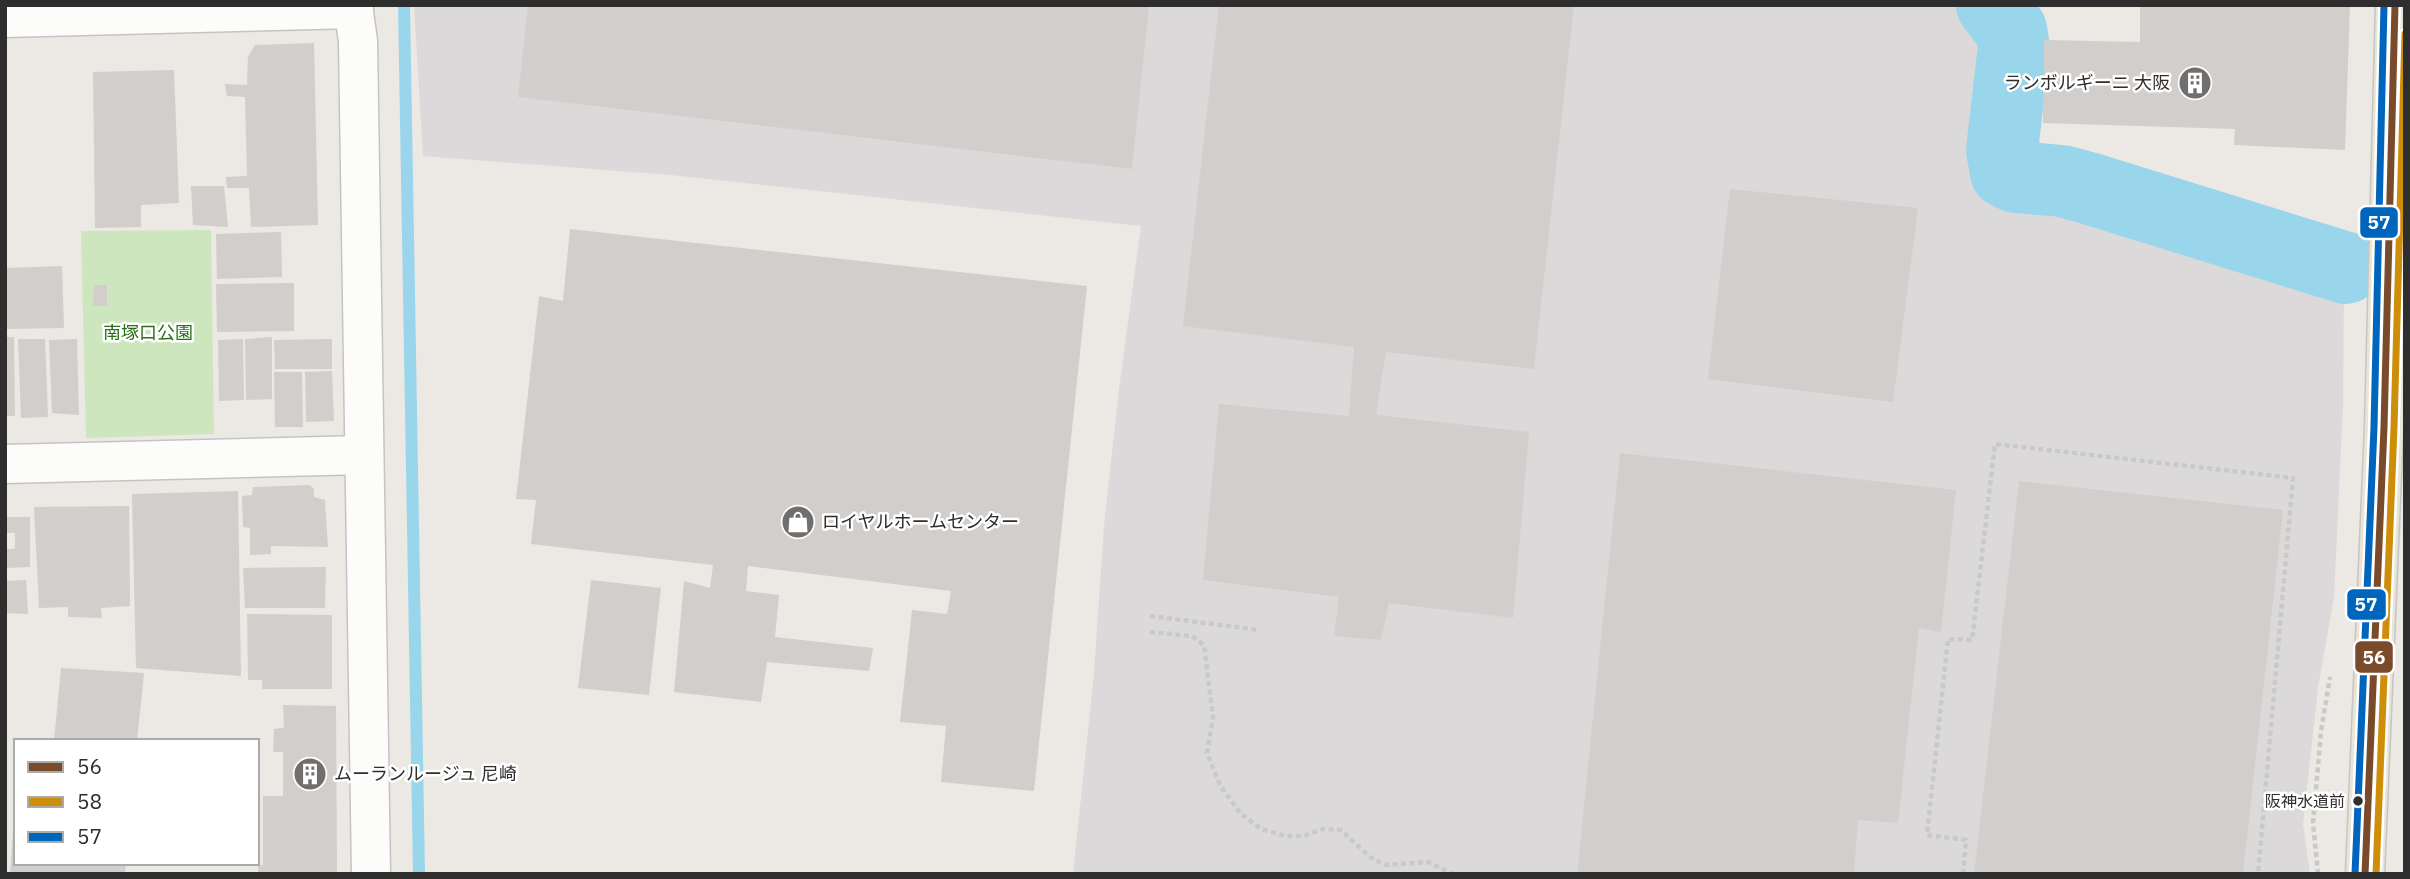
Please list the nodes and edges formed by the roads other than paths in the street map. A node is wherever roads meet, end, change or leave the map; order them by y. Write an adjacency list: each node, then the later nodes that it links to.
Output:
1 (2395, 5): 8 (main road)
2 (353, 7): 3 (street); 5 (street)
3 (170, 9): 4 (street)
4 (5, 18)
5 (364, 455): 6 (street); 7 (street)
6 (5, 464)
7 (371, 874)
8 (2365, 874)

